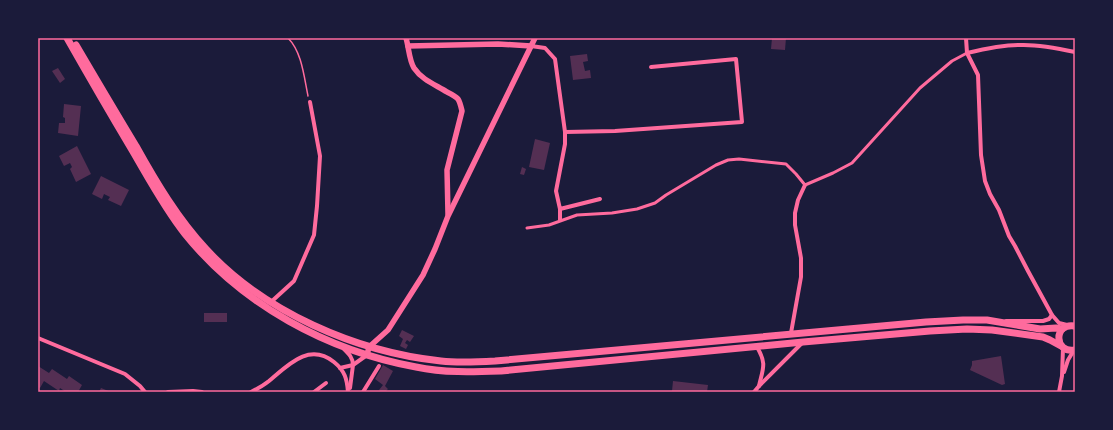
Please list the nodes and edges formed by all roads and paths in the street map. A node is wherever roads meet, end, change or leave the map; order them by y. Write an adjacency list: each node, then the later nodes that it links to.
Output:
1 (66, 38): 29 (main road)
2 (72, 38): 21 (main road)
3 (288, 38): 13 (path)
4 (406, 38): 8 (street)
5 (535, 38): 9 (street)
6 (966, 38): 11 (street)
7 (498, 41): 8 (street); 9 (street)
8 (408, 46): 18 (street)
9 (530, 46): 14 (street); 18 (street)
10 (1075, 52): 11 (street)
11 (967, 53): 15 (street); 22 (street)
12 (651, 67): 14 (street)
13 (310, 102): 21 (street)
14 (565, 132): 17 (street)
15 (805, 185): 19 (street); 26 (street)
16 (600, 199): 17 (street)
17 (560, 209): 19 (street)
18 (448, 216): 30 (street)
19 (560, 220): 20 (street)
20 (528, 228)
21 (271, 302): 30 (main road)
22 (1053, 316): 23 (street); 24 (street); 25 (street)
23 (986, 320): 25 (main road); 26 (main road)
24 (1072, 326): 25 (main road)
25 (1059, 328): 32 (main road)
26 (791, 334): 30 (main road)
27 (38, 338): 41 (street)
28 (803, 342): 31 (main road); 32 (main road); 40 (street)
29 (339, 345): 34 (main road); 35 (street)
30 (369, 347): 34 (street)
31 (757, 347): 34 (main road); 40 (street)
32 (1062, 347): 33 (main road); 38 (street)
33 (1075, 350): 38 (street)
34 (367, 355): 35 (street)
35 (353, 365): 37 (street); 46 (street)
36 (379, 366): 47 (street)
37 (340, 368): 44 (street); 46 (street)
38 (1062, 376): 49 (street)
39 (326, 383): 45 (street)
40 (759, 386): 48 (street)
41 (145, 392)
42 (168, 392): 43 (street)
43 (202, 392)
44 (251, 392)
45 (314, 392)
46 (349, 392)
47 (363, 392)
48 (754, 392)
49 (1058, 392)

